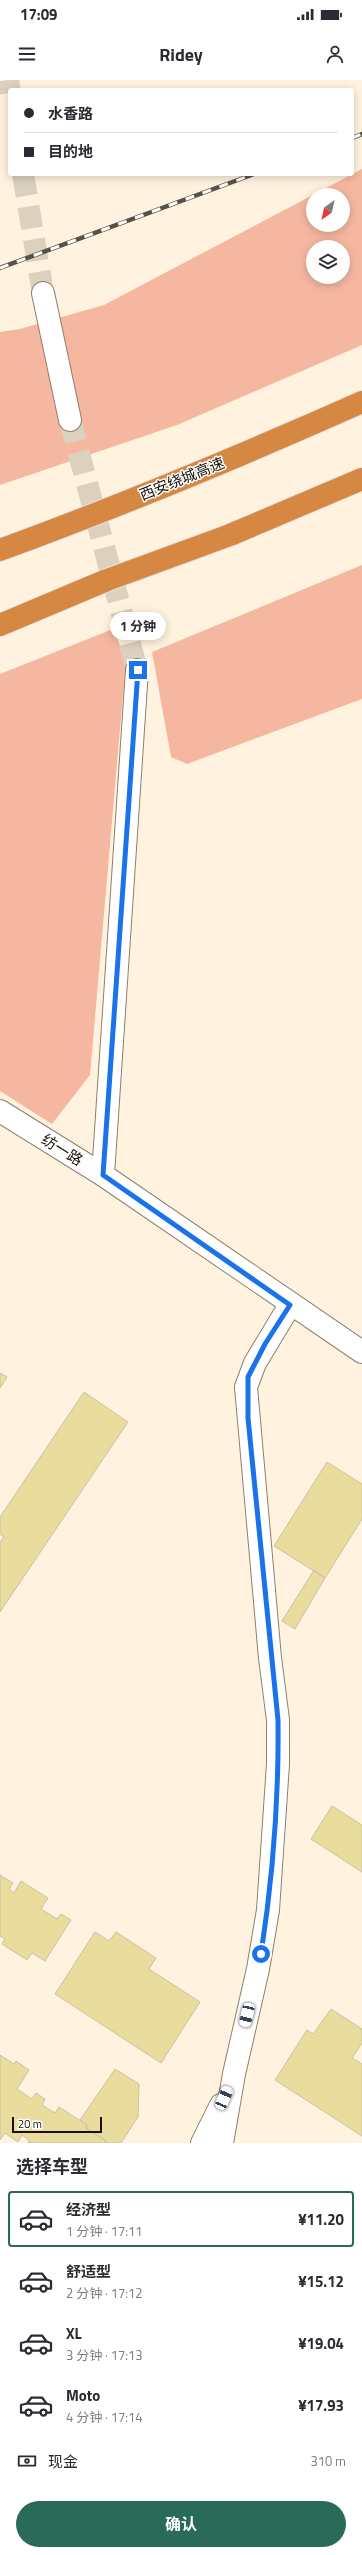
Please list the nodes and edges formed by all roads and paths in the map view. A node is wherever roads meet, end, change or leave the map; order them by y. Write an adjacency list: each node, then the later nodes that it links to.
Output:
1 (43, 293): 3 (street)
2 (362, 402): 5 (highway, 西安绕城高速)
3 (70, 420)
4 (362, 479): 8 (highway)
5 (90, 517): 6 (highway); 7 (highway, 西安绕城高速)
6 (0, 540)
7 (0, 550)
8 (0, 625)
9 (138, 670): 11 (street)
10 (0, 1111): 11 (street, 纺一路)
11 (103, 1175): 12 (street, 纺一路)
12 (290, 1305): 13 (street, 纺一路); 14 (street)
13 (362, 1352)
14 (234, 2074): 15 (street); 16 (street)
15 (202, 2143)
16 (222, 2143)

